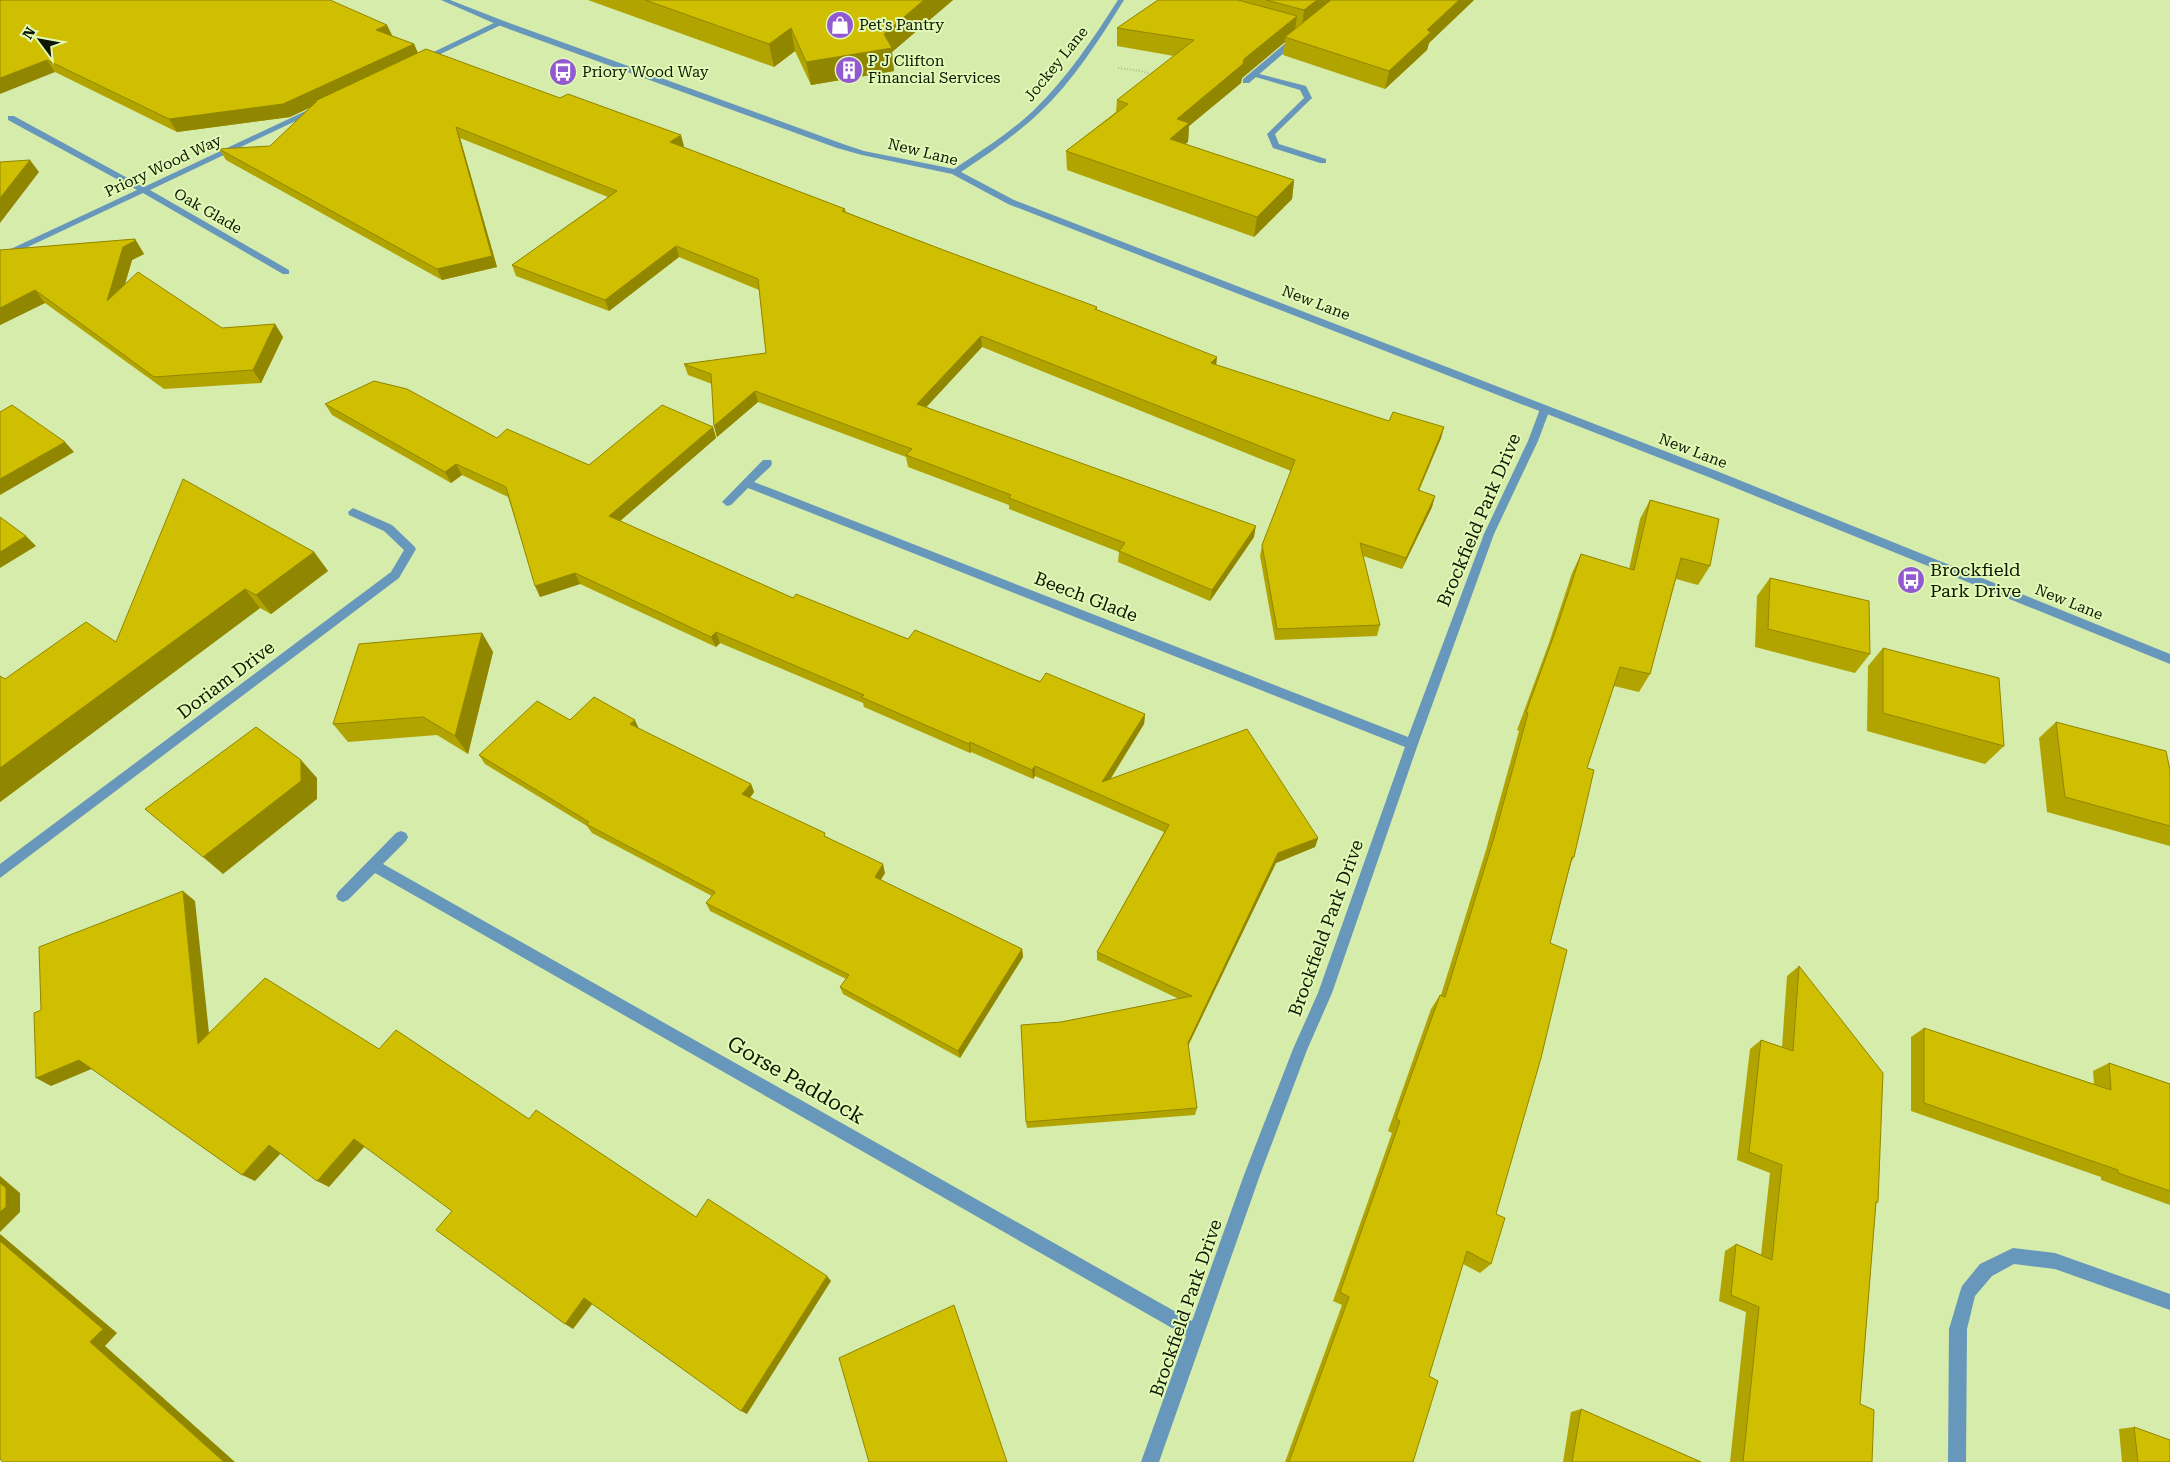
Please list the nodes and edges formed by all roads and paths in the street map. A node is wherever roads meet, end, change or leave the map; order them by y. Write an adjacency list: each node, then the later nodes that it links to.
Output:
1 (444, 0): 3 (street, New Lane)
2 (1122, 0): 13 (street, Jockey Lane)
3 (501, 23): 5 (street); 13 (street, New Lane)
4 (1294, 31): 7 (street)
5 (413, 64)
6 (1116, 68): 8 (path)
7 (1255, 74): 9 (street); 12 (street)
8 (1158, 76)
9 (1246, 81)
10 (323, 106): 14 (street, Priory Wood Way)
11 (11, 118): 14 (street, Oak Glade)
12 (1322, 161)
13 (955, 172): 17 (street, New Lane)
14 (144, 190): 15 (street, Priory Wood Way); 16 (street, Oak Glade)
15 (0, 258)
16 (286, 272)
17 (1545, 409): 22 (street, New Lane); 23 (street, Brockfield Park Drive)
18 (767, 463): 19 (street)
19 (746, 483): 20 (street); 23 (street, Beech Glade)
20 (727, 502)
21 (353, 512): 26 (street, Doriam Drive)
22 (2170, 659)
23 (1412, 744): 29 (street, Brockfield Park Drive)
24 (401, 837): 25 (street)
25 (373, 865): 27 (street); 29 (street, Gorse Paddock)
26 (0, 872)
27 (343, 896)
28 (2170, 1302): 31 (street)
29 (1197, 1333): 30 (street, Brockfield Park Drive)
30 (1150, 1462)
31 (1957, 1462)

